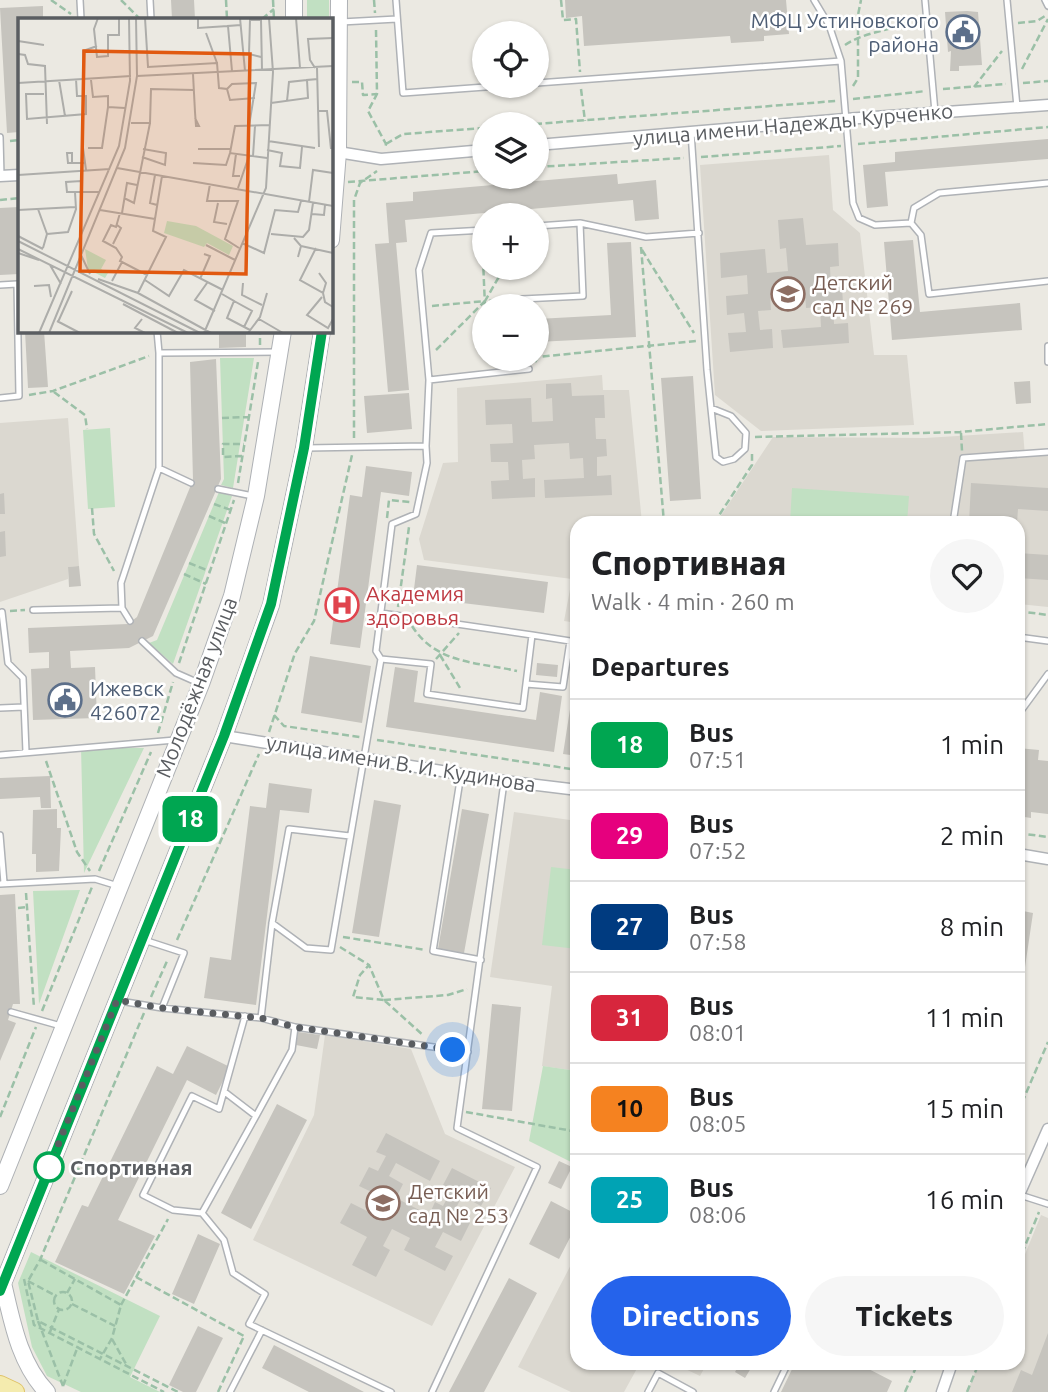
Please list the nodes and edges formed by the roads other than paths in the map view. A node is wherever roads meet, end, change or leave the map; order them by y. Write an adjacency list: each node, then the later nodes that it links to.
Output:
1 (80, 0): 11 (lane)
2 (150, 0): 12 (lane)
3 (294, 0): 13 (main road)
4 (339, 0): 15 (main road)
5 (396, 0): 14 (lane)
6 (814, 0): 16 (lane)
7 (1007, 0): 20 (lane)
8 (1045, 0): 10 (lane)
9 (925, 1): 21 (lane)
10 (1048, 6)
11 (81, 18)
12 (151, 18)
13 (294, 18)
14 (397, 19): 15 (lane); 18 (lane)
15 (340, 22): 27 (main road)
16 (841, 61): 17 (lane); 22 (lane)
17 (549, 82)
18 (472, 88)
19 (1048, 106): 20 (street, улица имени Надежды Курченко)
20 (1017, 107): 21 (street, улица имени Надежды Курченко)
21 (935, 112): 22 (street, улица имени Надежды Курченко)
22 (845, 119): 23 (street, улица имени Надежды Курченко); 32 (lane)
23 (691, 132): 25 (street, улица имени Надежды Курченко); 35 (lane)
24 (0, 137): 28 (lane)
25 (549, 144)
26 (472, 151): 27 (street)
27 (335, 152): 30 (main road)
28 (1, 176)
29 (1048, 183): 32 (lane)
30 (332, 218)
31 (580, 223): 33 (lane); 35 (lane); 38 (lane)
32 (911, 223): 36 (lane)
33 (549, 225)
34 (472, 231): 47 (lane)
35 (699, 233): 49 (lane)
36 (1048, 281)
37 (0, 285): 48 (lane)
38 (549, 298)
39 (158, 332): 44 (lane)
40 (283, 332): 43 (main road, Молодёжная улица)
41 (322, 332): 51 (main road, Молодёжная улица)
42 (1048, 346): 45 (lane)
43 (281, 352): 44 (lane); 56 (main road, Молодёжная улица)
44 (159, 353): 53 (lane)
45 (1048, 362)
46 (511, 371): 47 (lane)
47 (429, 380): 50 (lane)
48 (0, 398)
49 (711, 408): 49 (lane)
50 (426, 446): 51 (lane); 61 (lane)
51 (304, 448): 74 (main road, Молодёжная улица)
52 (1048, 452): 57 (lane)
53 (159, 468): 54 (lane); 58 (lane)
54 (191, 483)
55 (218, 489): 56 (lane)
56 (256, 496): 69 (main road, Молодёжная улица)
57 (954, 516)
58 (122, 608): 59 (lane); 62 (lane)
59 (33, 610)
60 (2, 612): 73 (lane)
61 (381, 612): 63 (lane); 67 (lane)
62 (130, 621)
63 (532, 635): 70 (lane); 70 (lane)
64 (1025, 639): 66 (lane)
65 (142, 641): 69 (lane)
66 (1048, 641)
67 (381, 659): 70 (lane); 78 (lane)
68 (1048, 674): 71 (lane)
69 (201, 684): 75 (main road, Молодёжная улица)
70 (526, 684)
71 (1025, 705)
72 (0, 708): 73 (lane)
73 (24, 708): 76 (lane)
74 (224, 736): 78 (street, улица имени В. И. Кудинова); 89 (main road, Молодёжная улица)
75 (178, 740): 76 (lane); 87 (main road, Молодёжная улица)
76 (26, 752): 77 (lane)
77 (0, 755)
78 (364, 758): 79 (street, улица имени В. И. Кудинова); 83 (lane)
79 (461, 774): 80 (street, улица имени В. И. Кудинова); 90 (lane)
80 (504, 781): 81 (street, улица имени В. И. Кудинова); 90 (lane)
81 (570, 789)
82 (0, 835): 86 (lane)
83 (350, 836): 88 (lane); 88 (lane)
84 (1025, 855): 85 (street)
85 (1048, 859)
86 (2, 883): 87 (lane)
87 (119, 887): 96 (main road, Молодёжная улица)
88 (272, 923): 95 (lane)
89 (141, 940): 91 (main road, Молодёжная улица); 92 (lane)
90 (481, 960): 98 (lane)
91 (117, 1000): 92 (lane); 107 (main road, Молодёжная улица)
92 (162, 1008): 94 (lane)
93 (10, 1012): 96 (lane)
94 (245, 1016): 95 (lane); 99 (lane)
95 (261, 1018): 97 (lane)
96 (63, 1026): 103 (main road, Молодёжная улица)
97 (295, 1027): 98 (lane); 100 (lane)
98 (468, 1052): 116 (lane)
99 (226, 1093): 100 (lane); 106 (lane)
100 (256, 1115): 106 (lane)
101 (1048, 1129): 102 (street)
102 (1025, 1182)
103 (0, 1186)
104 (1025, 1198): 105 (lane)
105 (1045, 1203)
106 (202, 1213): 108 (lane)
107 (1, 1287): 112 (main road)
108 (262, 1330): 114 (lane); 115 (lane)
109 (785, 1370): 119 (lane)
110 (950, 1370): 120 (street)
111 (0, 1385): 113 (main road)
112 (55, 1389)
113 (15, 1392)
114 (230, 1392)
115 (391, 1392)
116 (432, 1392)
117 (648, 1392): 118 (lane)
118 (693, 1392)
119 (774, 1392)
120 (942, 1392)

